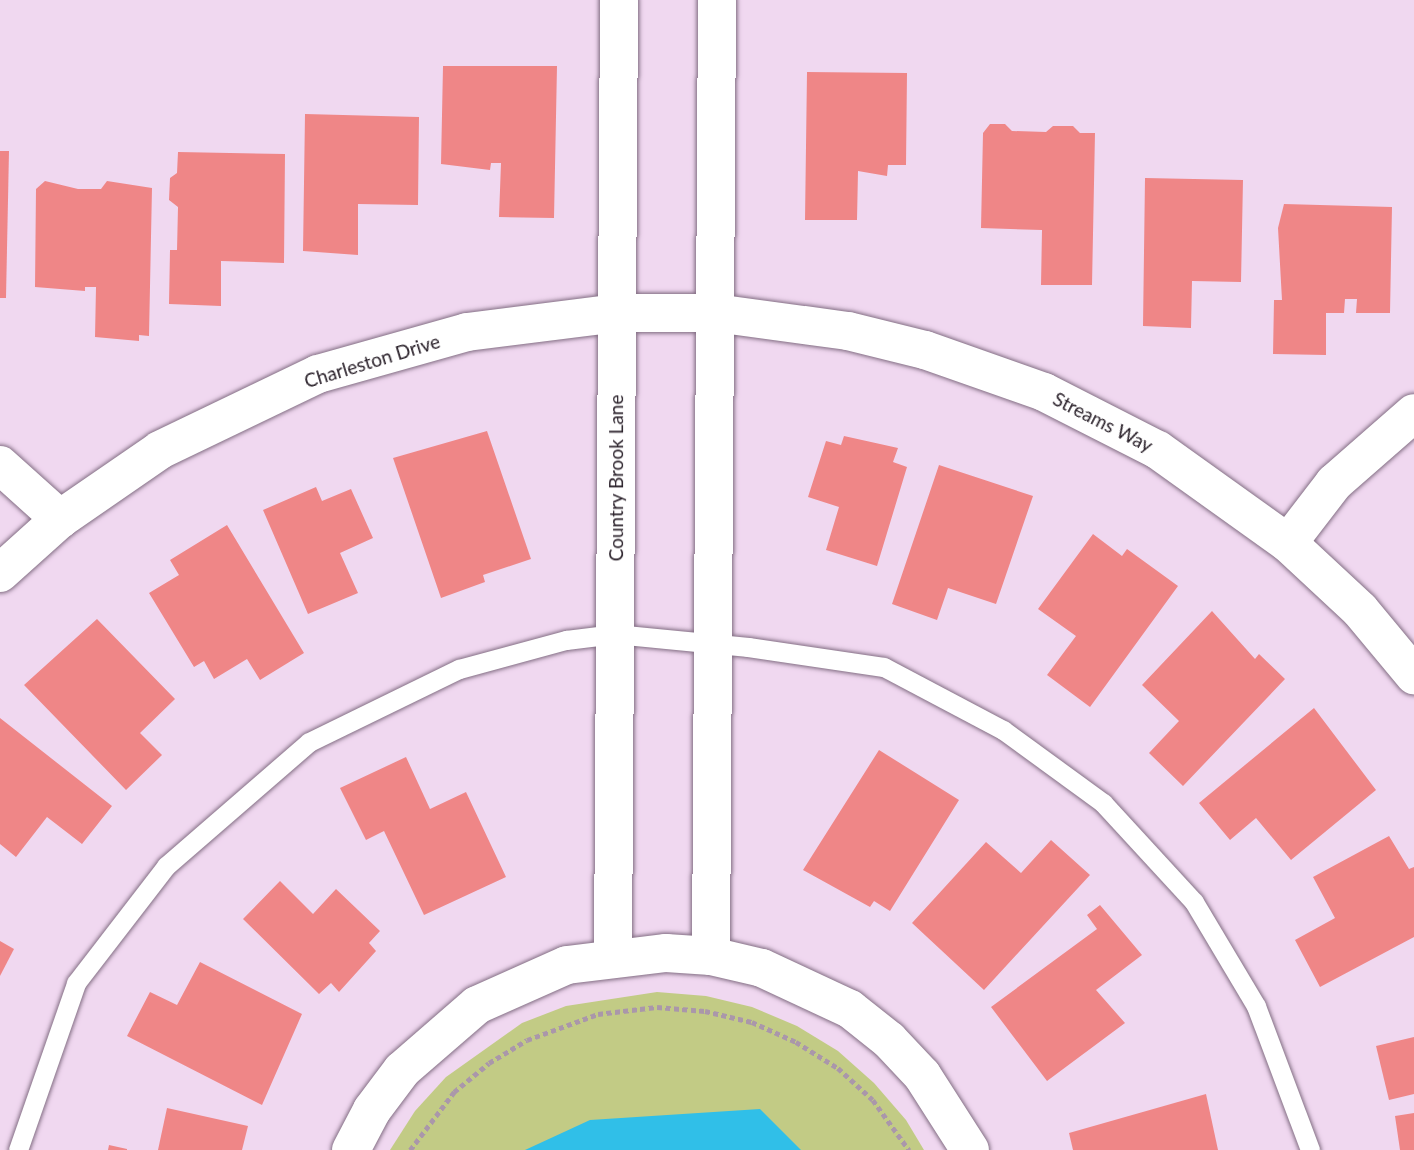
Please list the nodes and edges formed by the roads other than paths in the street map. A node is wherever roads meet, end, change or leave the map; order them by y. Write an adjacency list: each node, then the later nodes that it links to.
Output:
1 (619, 0): 3 (street, Country Brook Lane)
2 (717, 0): 4 (street)
3 (617, 313): 4 (street, Charleston Drive); 7 (street, Charleston Drive); 10 (street, Country Brook Lane)
4 (715, 313): 8 (street, Streams Way); 11 (street)
5 (1414, 413): 8 (street)
6 (0, 465): 7 (street)
7 (60, 519): 9 (street, Charleston Drive)
8 (1288, 543): 12 (street, Streams Way)
9 (0, 573)
10 (615, 634): 11 (lane); 13 (street, Country Brook Lane); 15 (lane)
11 (713, 645): 14 (street); 18 (lane)
12 (1414, 675)
13 (613, 956): 14 (street); 16 (street)
14 (711, 956): 17 (street)
15 (18, 1150)
16 (351, 1150)
17 (970, 1150)
18 (1310, 1150)

